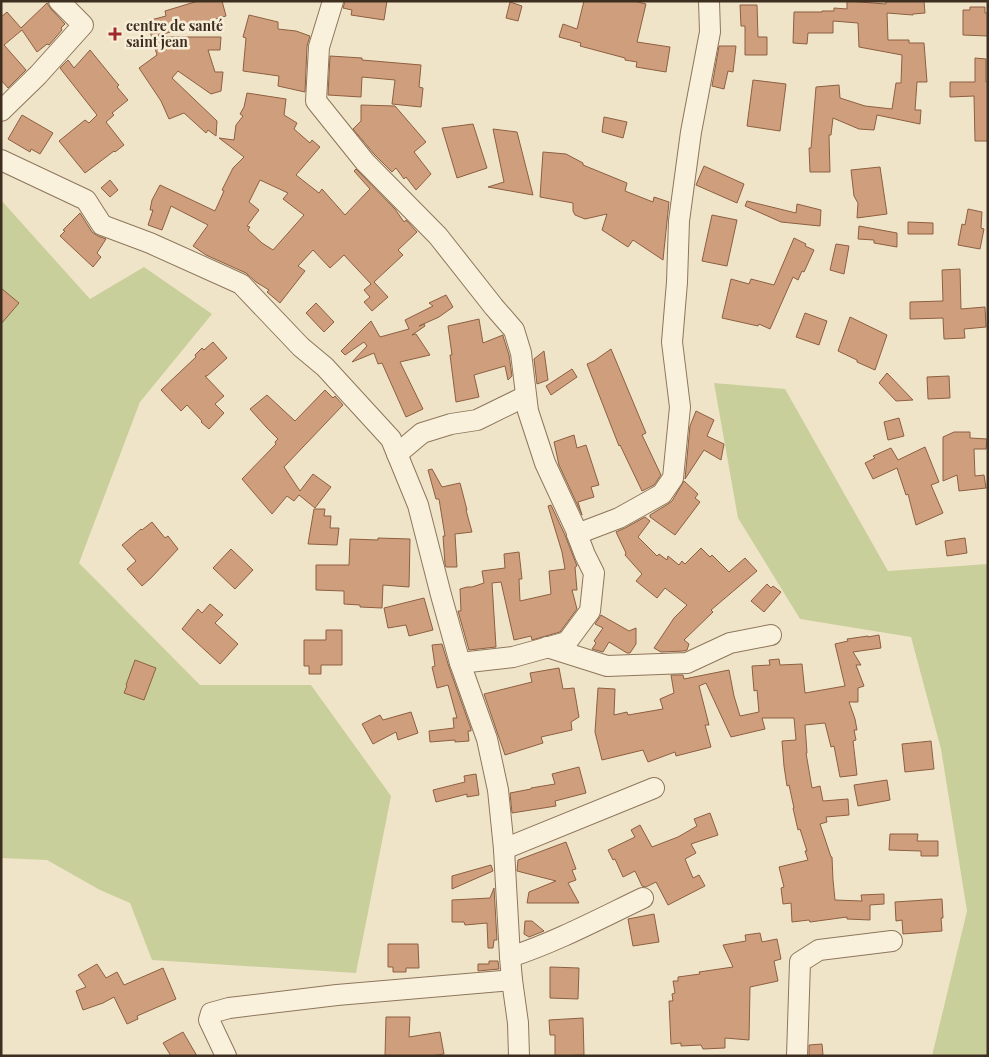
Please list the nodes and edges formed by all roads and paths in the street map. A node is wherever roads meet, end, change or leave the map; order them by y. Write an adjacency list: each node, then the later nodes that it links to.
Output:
1 (60, 1): 4 (street)
2 (333, 1): 6 (street)
3 (709, 1): 8 (street)
4 (1, 111)
5 (1, 160): 7 (street)
6 (526, 396): 7 (street); 8 (street)
7 (397, 454): 11 (street)
8 (577, 534): 10 (street)
9 (771, 636): 10 (street)
10 (547, 647): 11 (street)
11 (460, 663): 13 (street)
12 (654, 788): 13 (street)
13 (504, 849): 16 (street)
14 (643, 898): 16 (street)
15 (892, 942): 20 (street)
16 (510, 957): 17 (street)
17 (512, 980): 18 (street); 19 (street)
18 (226, 1056)
19 (519, 1056)
20 (797, 1056)

